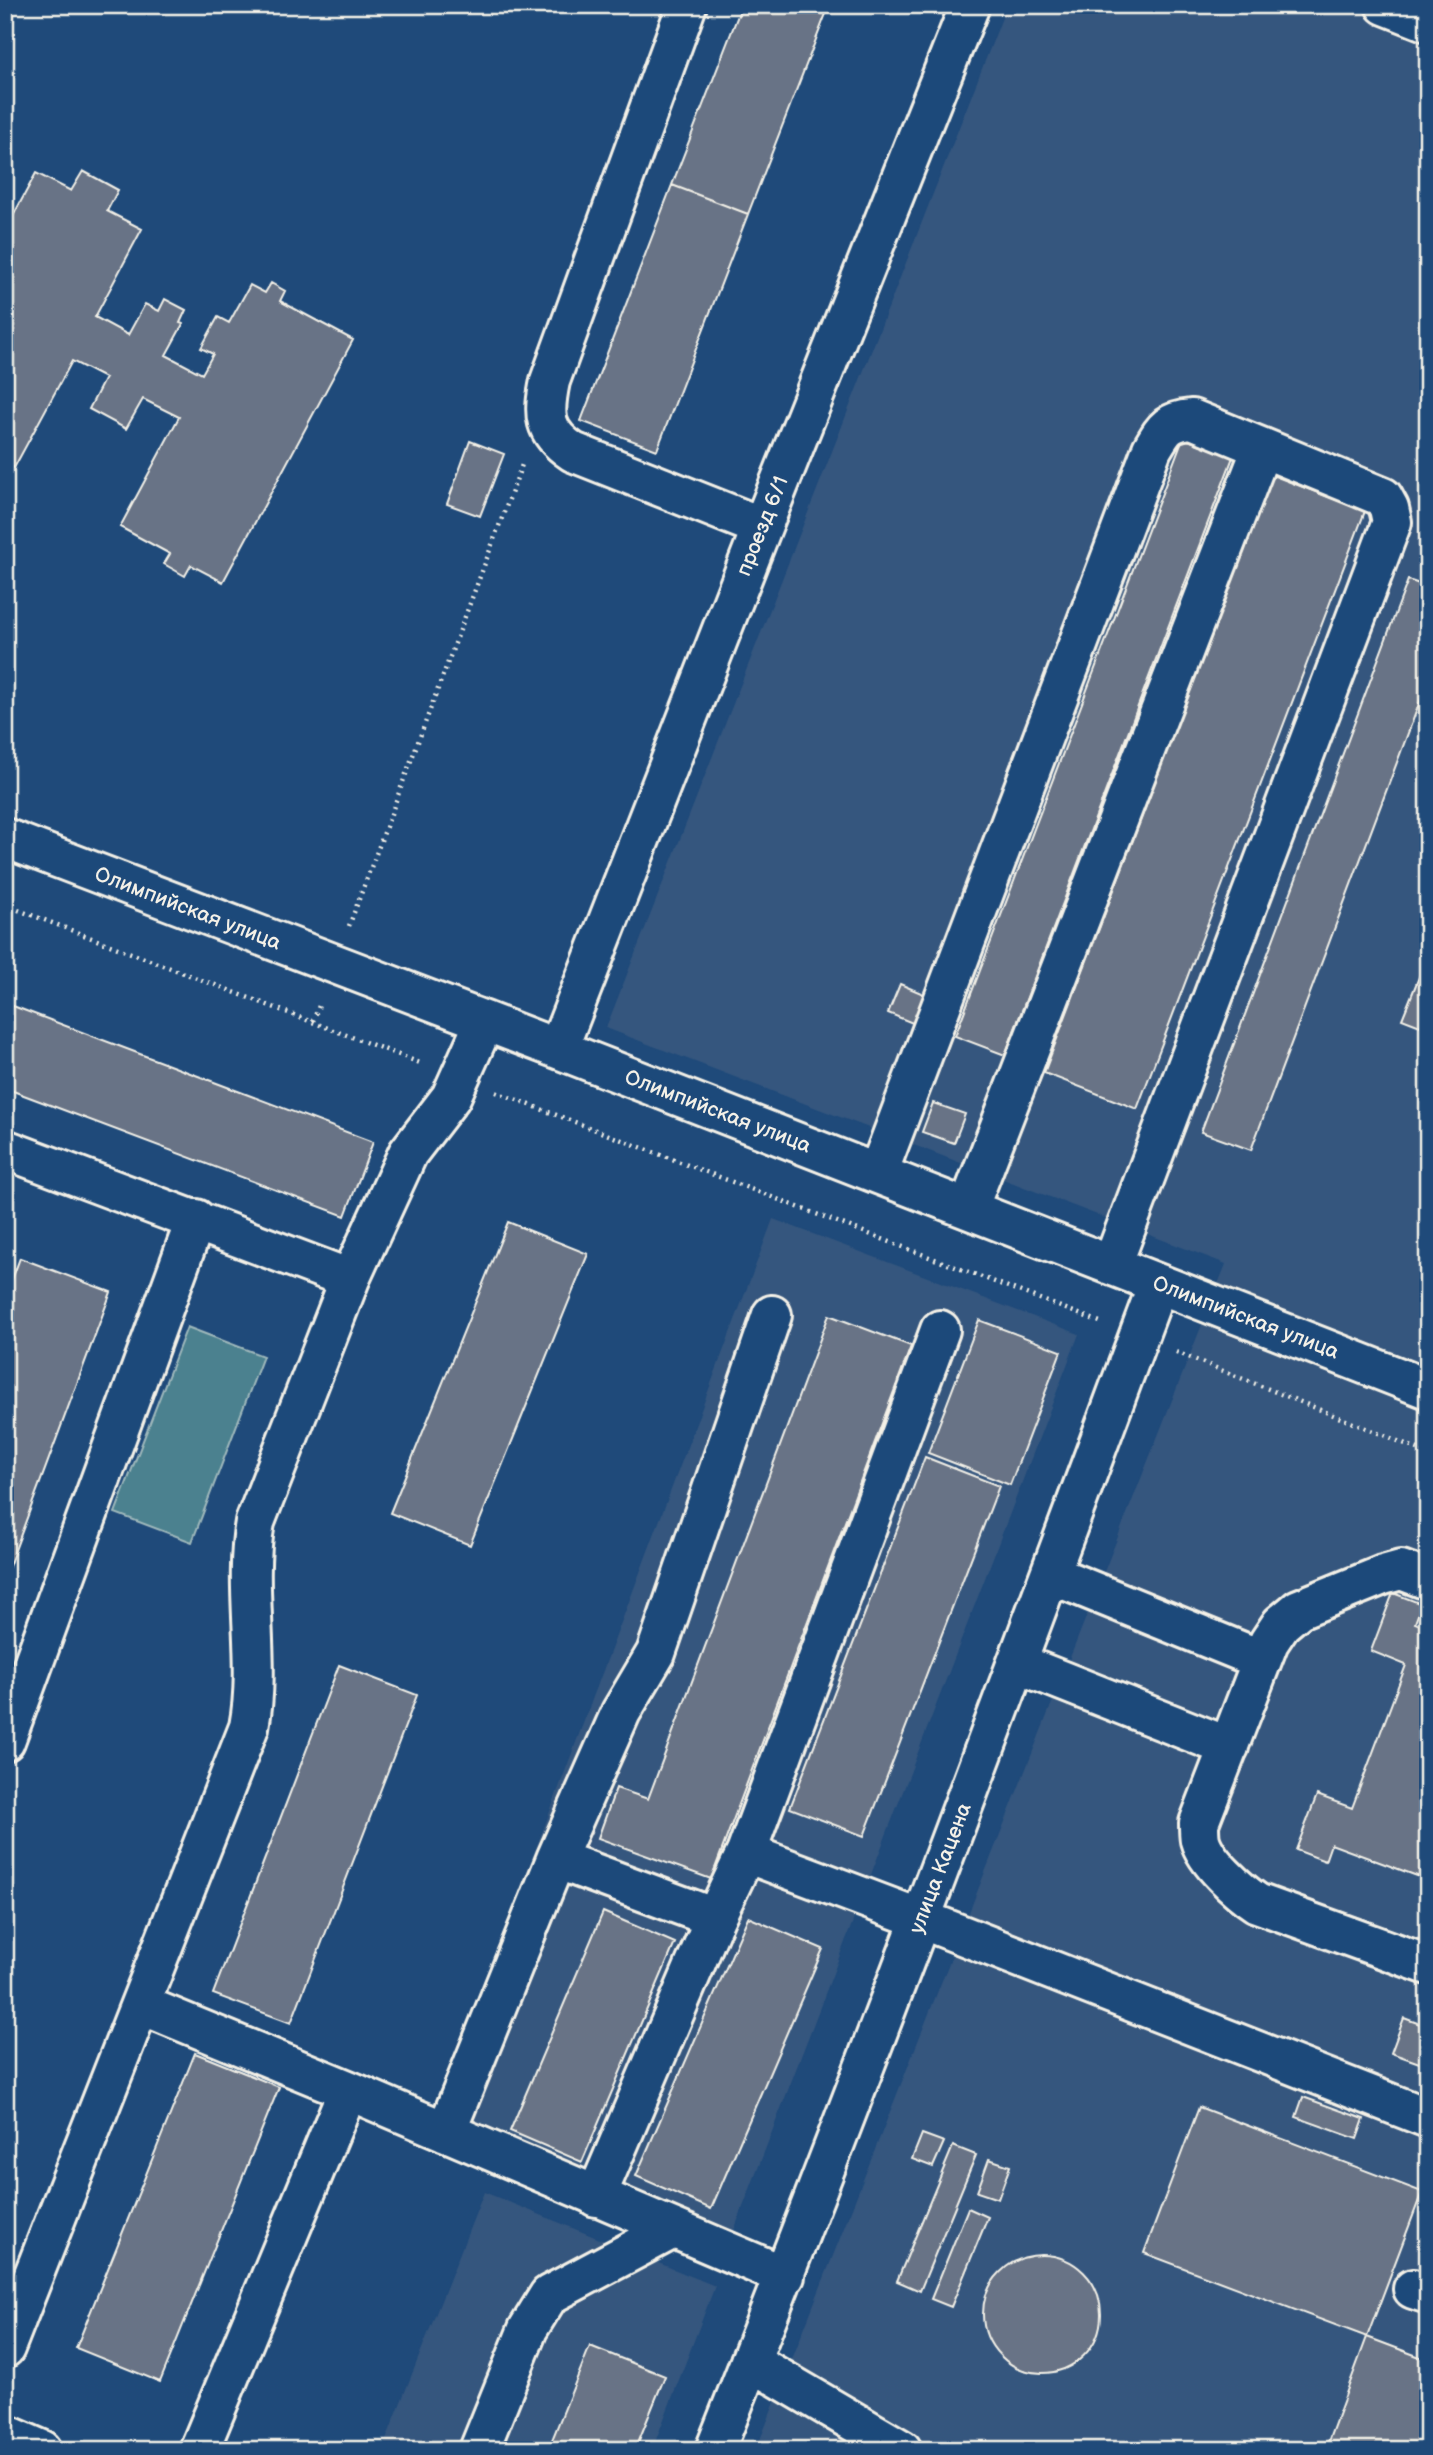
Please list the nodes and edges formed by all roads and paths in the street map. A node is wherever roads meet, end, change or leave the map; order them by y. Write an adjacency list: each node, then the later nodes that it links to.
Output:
1 (687, 5): 5 (street)
2 (970, 5): 7 (street, проезд 6/1)
3 (1385, 5): 4 (street)
4 (1428, 22)
5 (547, 399): 7 (street); 10 (path)
6 (1262, 448): 17 (street); 18 (street); 20 (street)
7 (762, 527): 13 (street, проезд 6/1)
8 (5, 838): 10 (street, Олимпийская улица)
9 (5, 905): 11 (path)
10 (335, 963): 11 (path); 12 (street, Олимпийская улица)
11 (313, 1021): 14 (path)
12 (485, 1021): 13 (street, Олимпийская улица); 21 (street)
13 (558, 1049): 17 (street, Олимпийская улица)
14 (423, 1064)
15 (485, 1088): 25 (path)
16 (5, 1149): 19 (street)
17 (878, 1173): 18 (street, Олимпийская улица)
18 (968, 1209): 20 (street, Олимпийская улица)
19 (196, 1219): 21 (street); 32 (street)
20 (1112, 1265): 22 (street, Олимпийская улица)
21 (350, 1279): 39 (street)
22 (1158, 1284): 25 (street, улица Кацена); 26 (street, Олимпийская улица)
23 (772, 1315): 35 (street)
24 (940, 1330): 34 (street)
25 (1139, 1337): 27 (path); 28 (street, улица Кацена)
26 (1427, 1385)
27 (1428, 1453)
28 (1050, 1574): 30 (street); 31 (street, улица Кацена)
29 (1428, 1580): 30 (street)
30 (1262, 1660): 33 (street)
31 (1017, 1663): 33 (street); 37 (street, улица Кацена)
32 (5, 1741)
33 (1229, 1746): 38 (street)
34 (746, 1853): 36 (street); 37 (street)
35 (556, 1859): 36 (street); 42 (street)
36 (715, 1917): 43 (street)
37 (921, 1919): 41 (street); 45 (street, улица Кацена)
38 (1428, 1965)
39 (142, 2005): 40 (street); 46 (street)
40 (348, 2090): 42 (street); 50 (street)
41 (1428, 2118)
42 (446, 2132): 43 (street)
43 (596, 2197): 44 (street)
44 (673, 2229): 45 (street); 51 (street)
45 (785, 2276): 47 (street, улица Кацена)
46 (5, 2348)
47 (750, 2361): 52 (street, улица Кацена); 53 (street)
48 (5, 2434): 49 (street)
49 (42, 2450)
50 (199, 2450)
51 (480, 2450)
52 (715, 2450)
53 (902, 2450)

